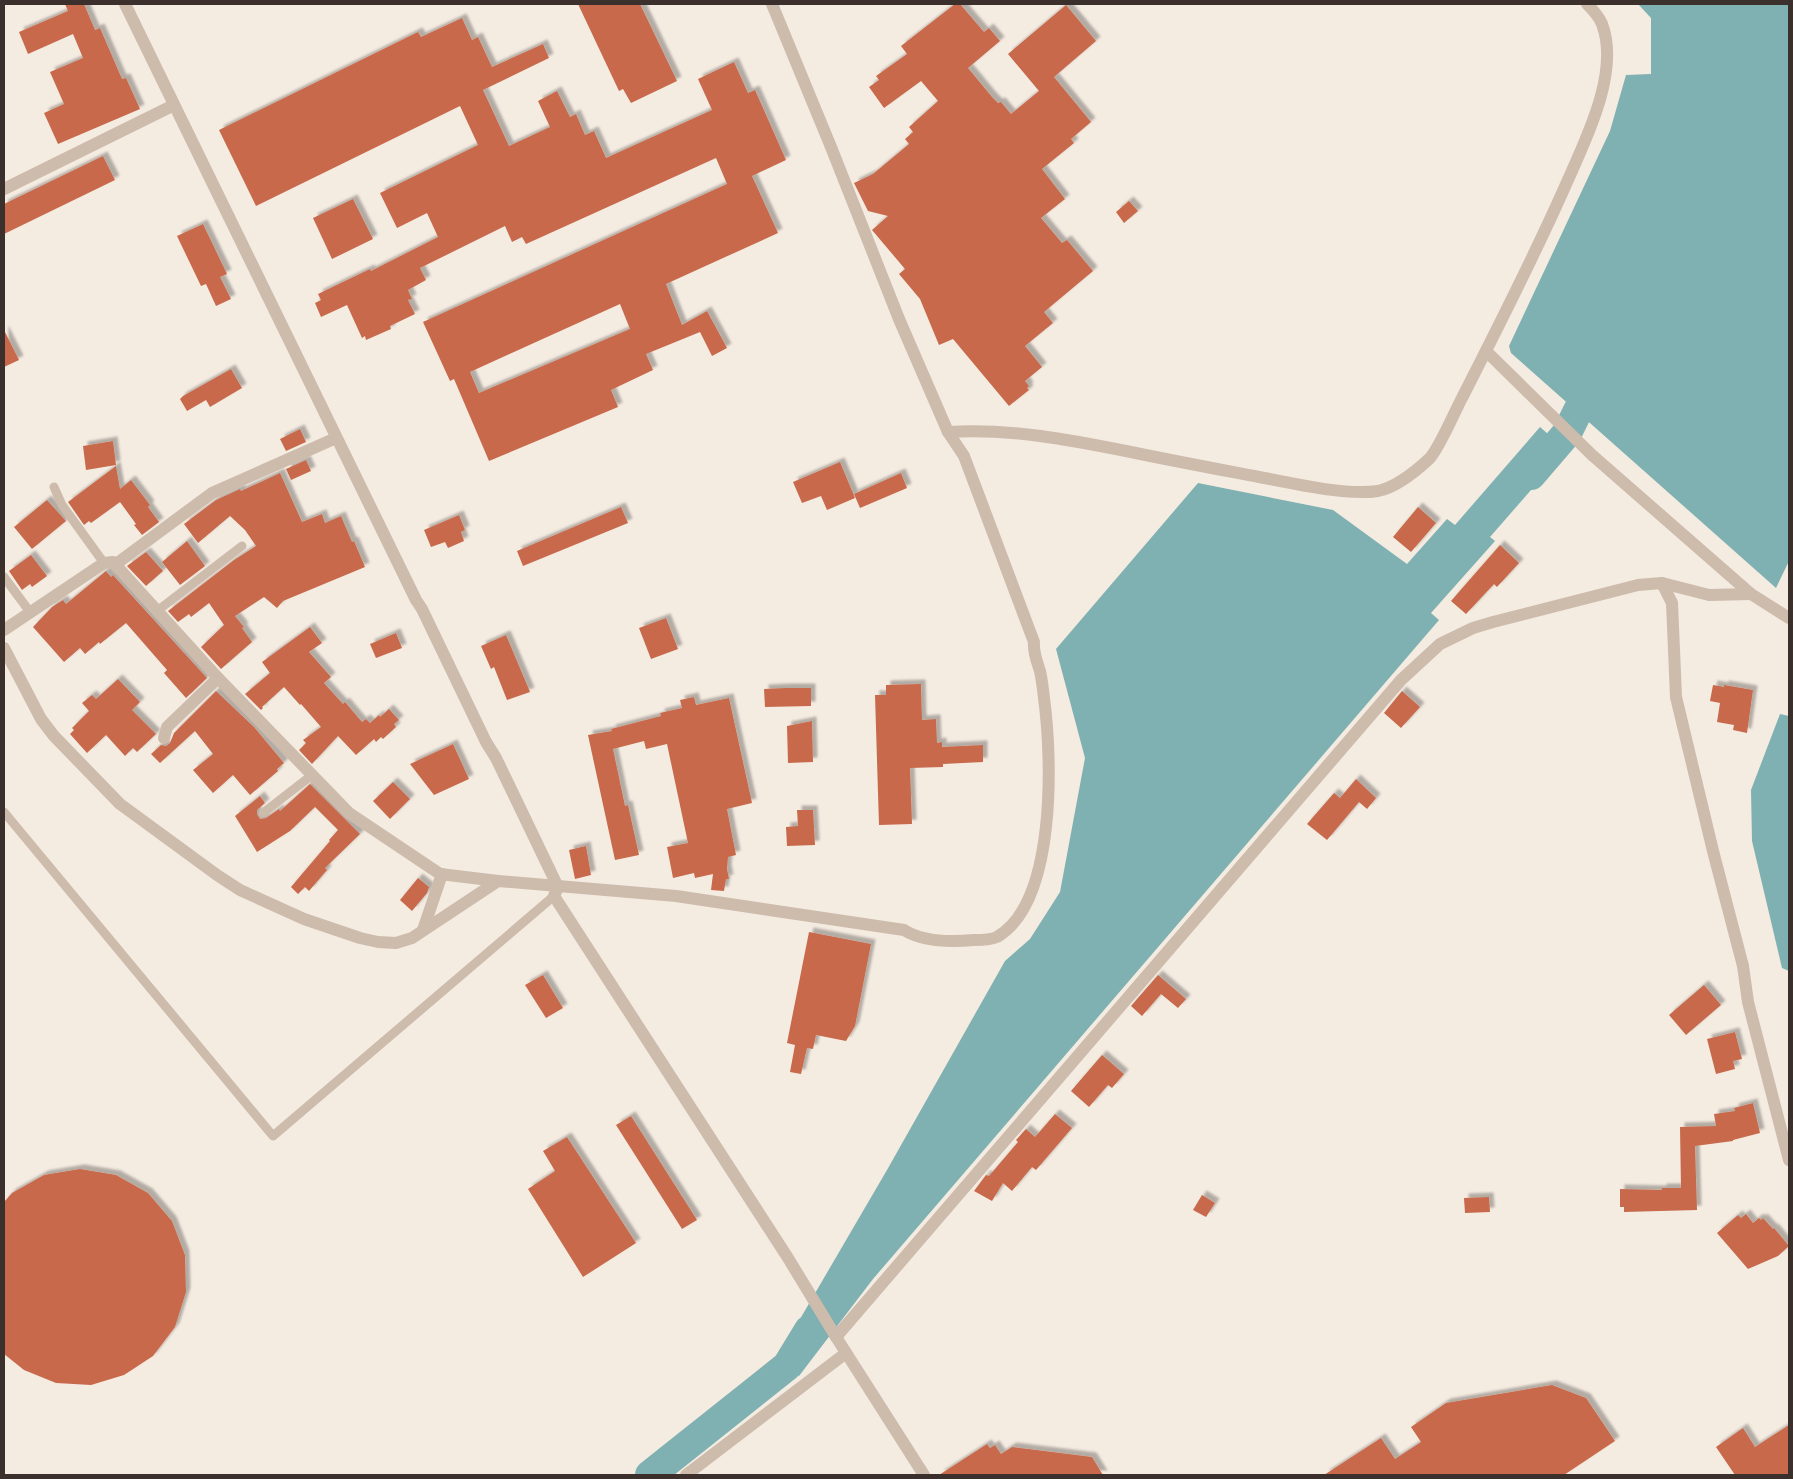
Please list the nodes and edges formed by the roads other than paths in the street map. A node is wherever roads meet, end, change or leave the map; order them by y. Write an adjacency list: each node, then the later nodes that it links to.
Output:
1 (125, 4): 4 (street)
2 (772, 4): 7 (street)
3 (1587, 4): 6 (street)
4 (174, 105): 5 (street); 8 (street)
5 (4, 189)
6 (1486, 351): 7 (street); 14 (street)
7 (948, 432): 27 (street)
8 (336, 438): 11 (street); 27 (street)
9 (54, 487): 11 (lane)
10 (242, 546): 15 (lane)
11 (110, 564): 15 (street); 16 (street)
12 (4, 577): 16 (lane)
13 (1662, 583): 14 (street); 29 (street); 30 (street)
14 (1751, 594): 17 (street)
15 (157, 611): 20 (street)
16 (30, 612): 18 (street)
17 (1788, 614)
18 (4, 630)
19 (4, 648): 28 (street)
20 (218, 678): 21 (street); 22 (street)
21 (164, 738)
22 (312, 775): 24 (lane); 25 (street)
23 (4, 812): 27 (lane)
24 (263, 813)
25 (442, 874): 26 (street); 28 (street)
26 (498, 881): 27 (street); 28 (street)
27 (556, 892): 30 (street)
28 (423, 930)
29 (1789, 1160)
30 (835, 1335): 31 (street)
31 (846, 1354): 32 (street); 33 (street)
32 (686, 1475)
33 (924, 1475)

